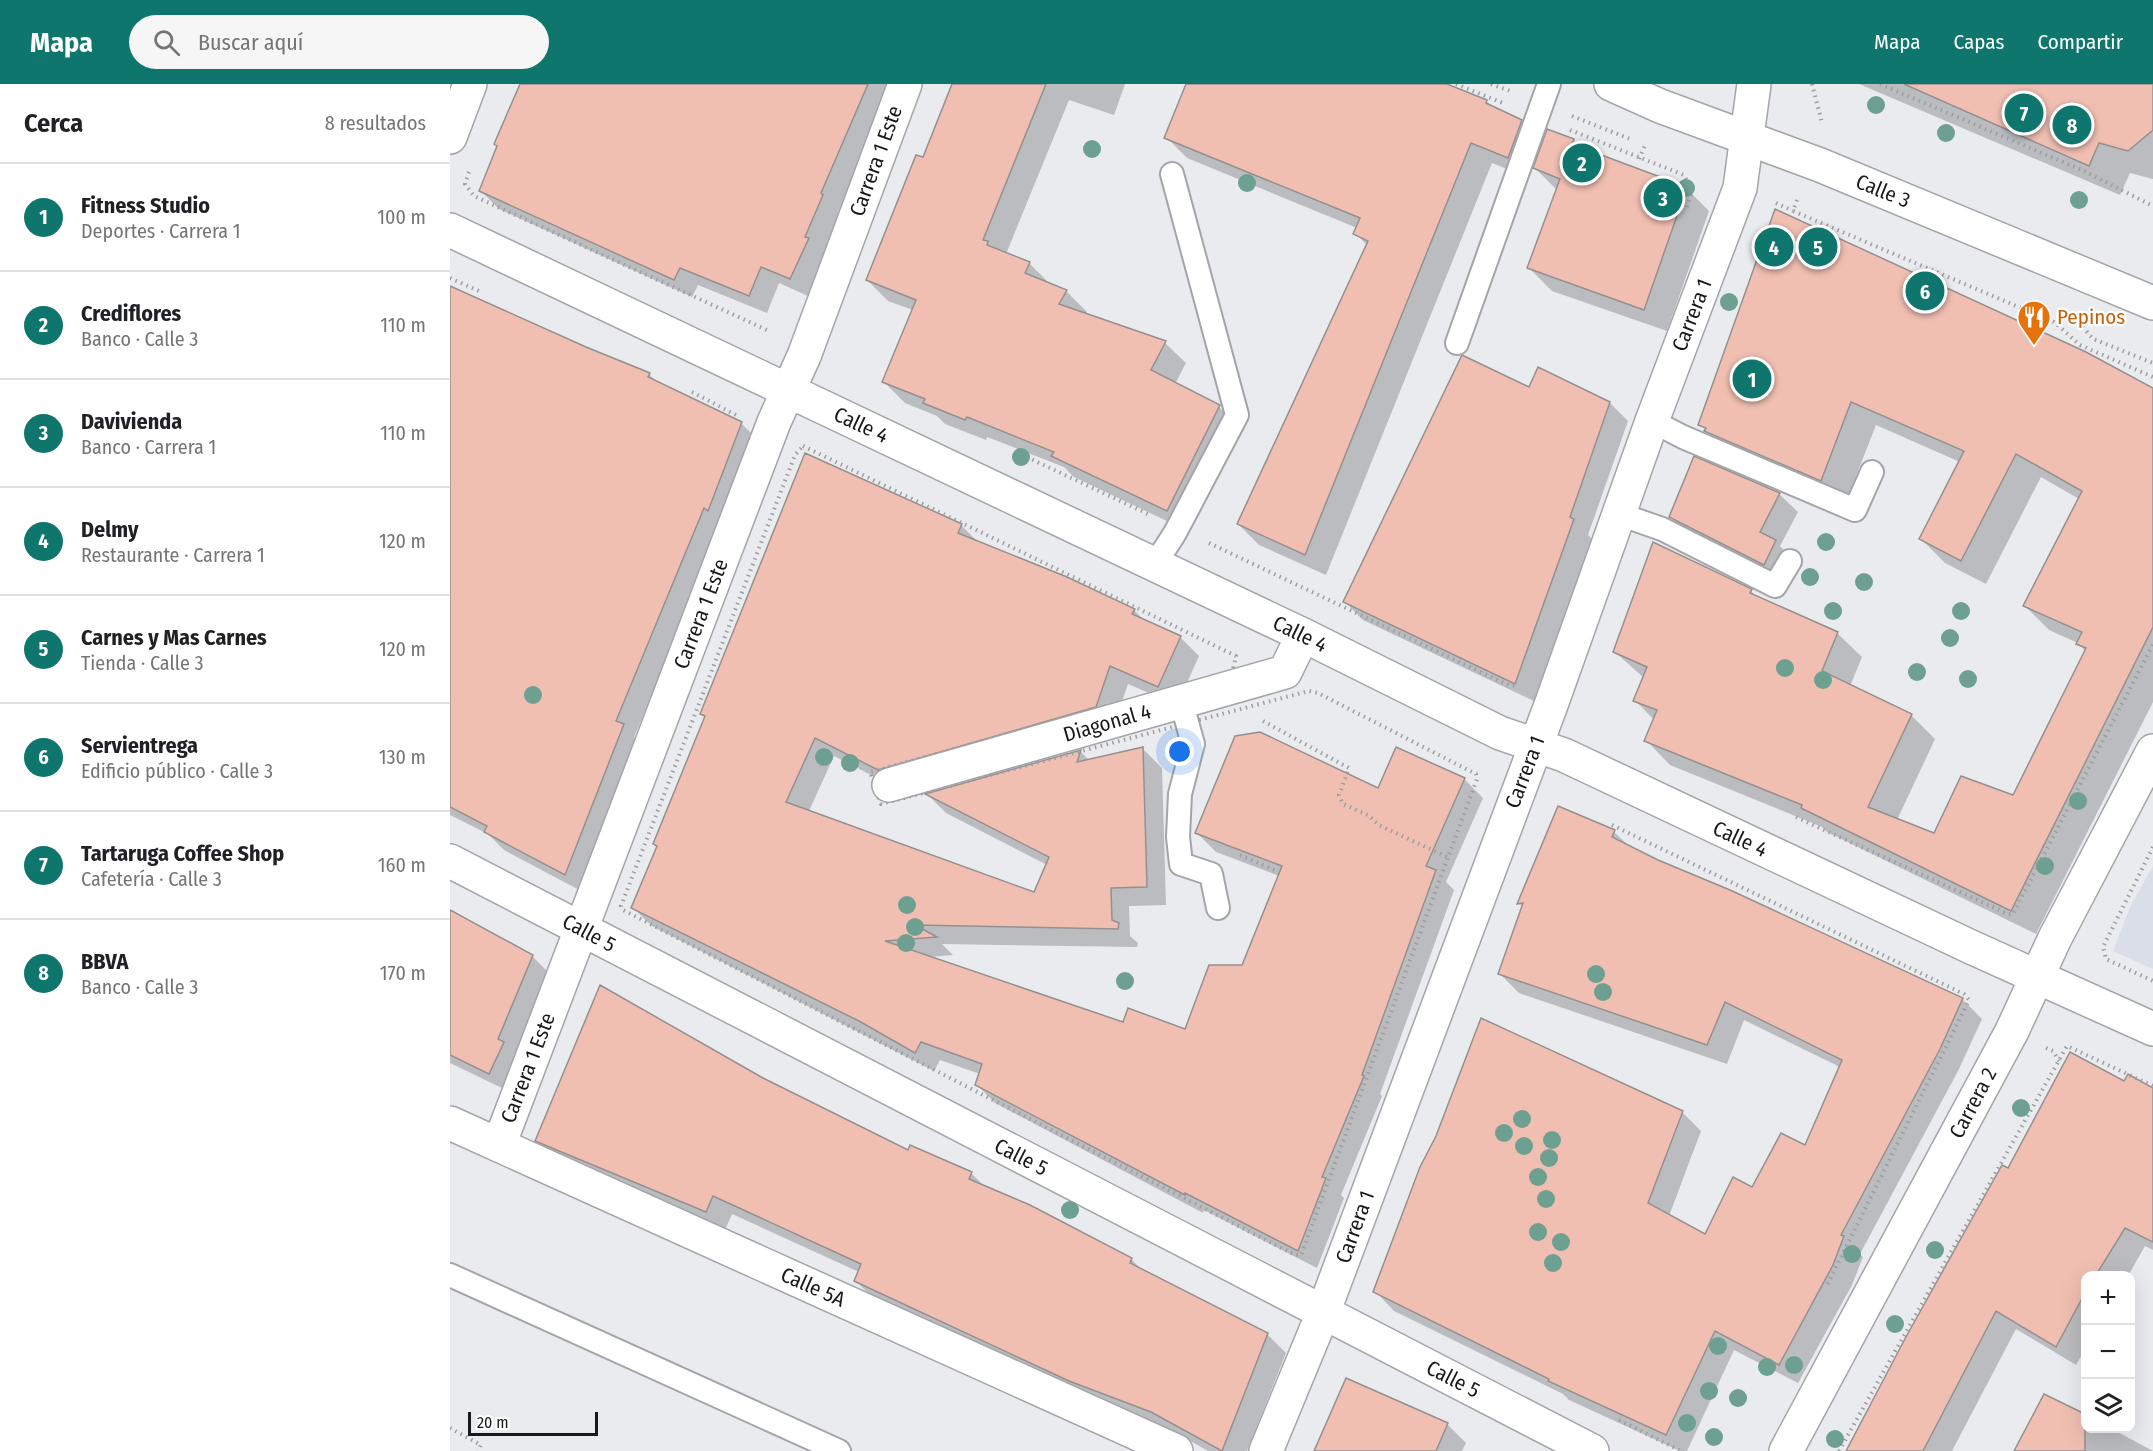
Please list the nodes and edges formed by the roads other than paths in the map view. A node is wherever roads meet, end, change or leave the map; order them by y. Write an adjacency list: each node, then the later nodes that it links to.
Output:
1 (470, 84): 6 (street)
2 (905, 84): 12 (street, Carrera 1 Este)
3 (1549, 84): 11 (lane)
4 (1611, 84): 7 (street, Calle 3)
5 (1754, 84): 7 (street, Carrera 1)
6 (450, 137)
7 (1747, 137): 10 (street, Calle 3); 13 (street, Carrera 1)
8 (1172, 174): 17 (lane)
9 (450, 230): 12 (street, Calle 4)
10 (2153, 303)
11 (1457, 343)
12 (789, 392): 17 (street, Calle 4); 25 (street, Carrera 1 Este)
13 (1652, 421): 14 (lane); 15 (street, Carrera 1)
14 (1872, 472)
15 (1619, 514): 16 (lane); 20 (street, Carrera 1)
16 (1790, 561)
17 (1155, 564): 18 (street, Calle 4)
18 (1304, 635): 19 (street, Diagonal 4); 20 (street, Calle 4)
19 (1184, 713): 22 (street, Diagonal 4); 24 (lane)
20 (1535, 746): 26 (street, Calle 4); 31 (street, Carrera 1)
21 (2153, 751): 26 (street, Carrera 2)
22 (889, 784)
23 (450, 861): 25 (street, Calle 5)
24 (1218, 908)
25 (582, 929): 29 (street, Carrera 1 Este); 31 (street, Calle 5)
26 (2038, 978): 27 (street, Calle 4); 36 (street, Carrera 2)
27 (2153, 1029)
28 (450, 1123): 29 (street, Calle 5A)
29 (499, 1145): 33 (street, Calle 5A)
30 (450, 1275): 32 (lane)
31 (1323, 1313): 34 (street, Carrera 1); 35 (street, Calle 5)
32 (839, 1451)
33 (1176, 1451)
34 (1266, 1451)
35 (1592, 1451)
36 (1786, 1451)

